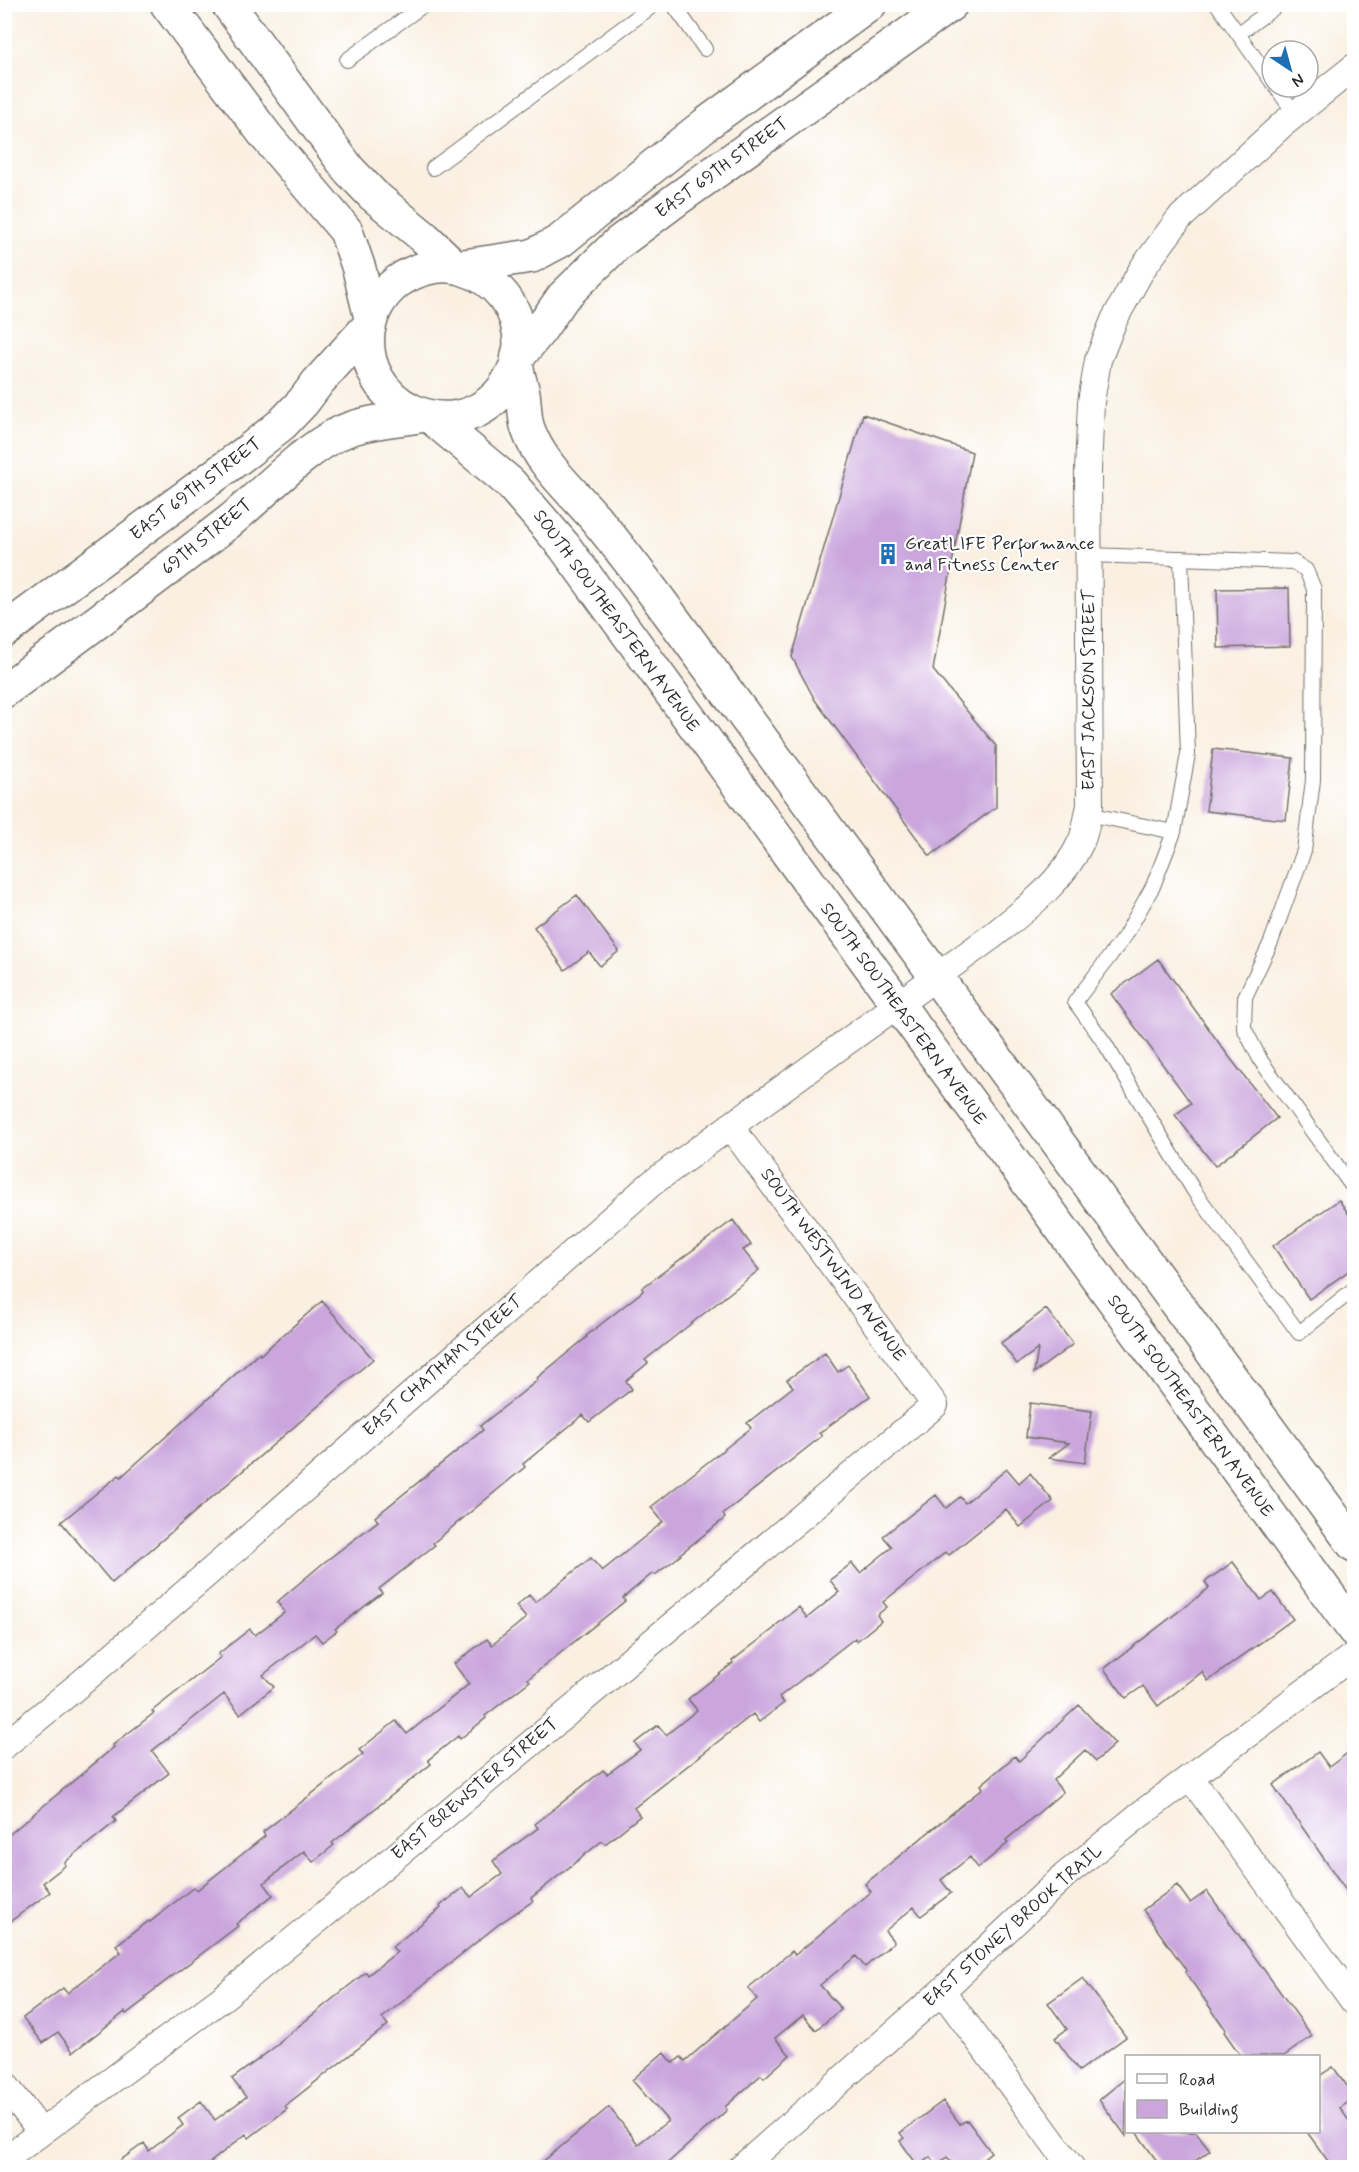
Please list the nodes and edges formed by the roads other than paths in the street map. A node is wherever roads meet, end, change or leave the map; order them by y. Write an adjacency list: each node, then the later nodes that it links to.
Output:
1 (167, 4): 19 (main road)
2 (228, 4): 18 (main road)
3 (425, 4): 12 (lane)
4 (656, 4): 17 (lane)
5 (673, 4): 11 (lane)
6 (870, 4): 18 (main road)
7 (951, 4): 20 (main road, EAST 69TH STREET)
8 (1217, 4): 10 (lane)
9 (1280, 4): 10 (lane)
10 (1238, 34): 13 (lane)
11 (705, 49)
12 (346, 60)
13 (1260, 65)
14 (1354, 67): 16 (street, EAST JACKSON STREET)
15 (1284, 99): 16 (lane)
16 (1295, 114): 22 (street, EAST JACKSON STREET)
17 (433, 168)
18 (456, 267): 19 (main road); 20 (main road)
19 (370, 322): 21 (main road); 24 (main road, EAST 69TH STREET)
20 (517, 360): 21 (main road); 30 (main road)
21 (428, 416): 27 (main road, 69TH STREET); 31 (main road, SOUTH SOUTHEASTERN AVENUE)
22 (1088, 555): 23 (lane); 28 (street, EAST JACKSON STREET)
23 (1181, 558): 29 (lane); 33 (lane)
24 (67, 585): 25 (main road, EAST 69TH STREET); 26 (main road)
25 (4, 631)
26 (4, 656)
27 (4, 691)
28 (1088, 814): 29 (lane); 30 (street, EAST JACKSON STREET)
29 (1174, 832): 34 (lane)
30 (936, 976): 31 (street, EAST JACKSON STREET); 36 (main road)
31 (896, 1004): 32 (street, EAST CHATHAM STREET); 37 (main road, SOUTH SOUTHEASTERN AVENUE)
32 (730, 1126): 35 (street, SOUTH WESTWIND AVENUE); 39 (street, EAST CHATHAM STREET)
33 (1354, 1190)
34 (1354, 1289)
35 (935, 1405): 44 (street, EAST BREWSTER STREET)
36 (1354, 1545)
37 (1354, 1630)
38 (1354, 1655): 40 (street, EAST STONEY BROOK TRAIL)
39 (4, 1746)
40 (1190, 1777): 41 (street, EAST STONEY BROOK TRAIL); 42 (street)
41 (942, 1991): 46 (street, EAST STONEY BROOK TRAIL); 47 (street)
42 (1354, 2002)
43 (4, 2083): 44 (street)
44 (41, 2132): 45 (street, EAST BREWSTER STREET)
45 (4, 2160)
46 (741, 2168)
47 (1072, 2168)

